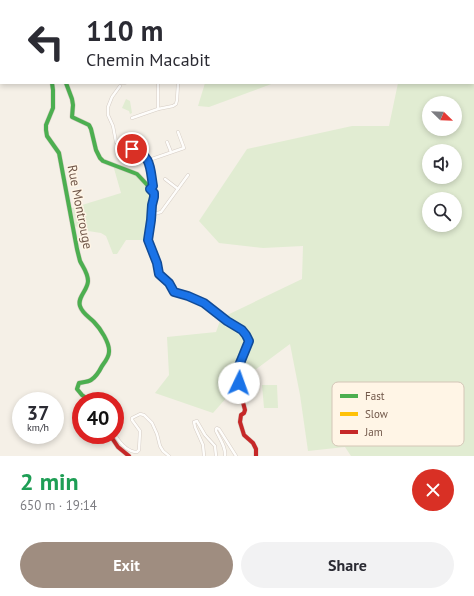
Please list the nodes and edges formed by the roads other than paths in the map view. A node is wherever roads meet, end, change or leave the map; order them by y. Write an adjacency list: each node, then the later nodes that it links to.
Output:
1 (52, 84): 17 (street, Rue Montrouge)
2 (66, 84): 15 (street)
3 (122, 84): 11 (street)
4 (158, 84): 6 (street)
5 (178, 84): 6 (street)
6 (158, 109): 7 (street)
7 (132, 118)
8 (178, 132): 10 (street)
9 (167, 142): 10 (street)
10 (171, 152): 11 (street)
11 (150, 170): 15 (street)
12 (188, 175): 14 (street)
13 (165, 179): 14 (street)
14 (178, 188): 16 (street)
15 (150, 189): 16 (street)
16 (151, 215): 26 (street)
17 (78, 392)
18 (115, 444): 20 (street)
19 (121, 444): 21 (street)
20 (129, 456)
21 (169, 456)
22 (204, 456): 23 (street)
23 (216, 456)
24 (225, 456): 25 (street)
25 (236, 456)
26 (256, 456)

